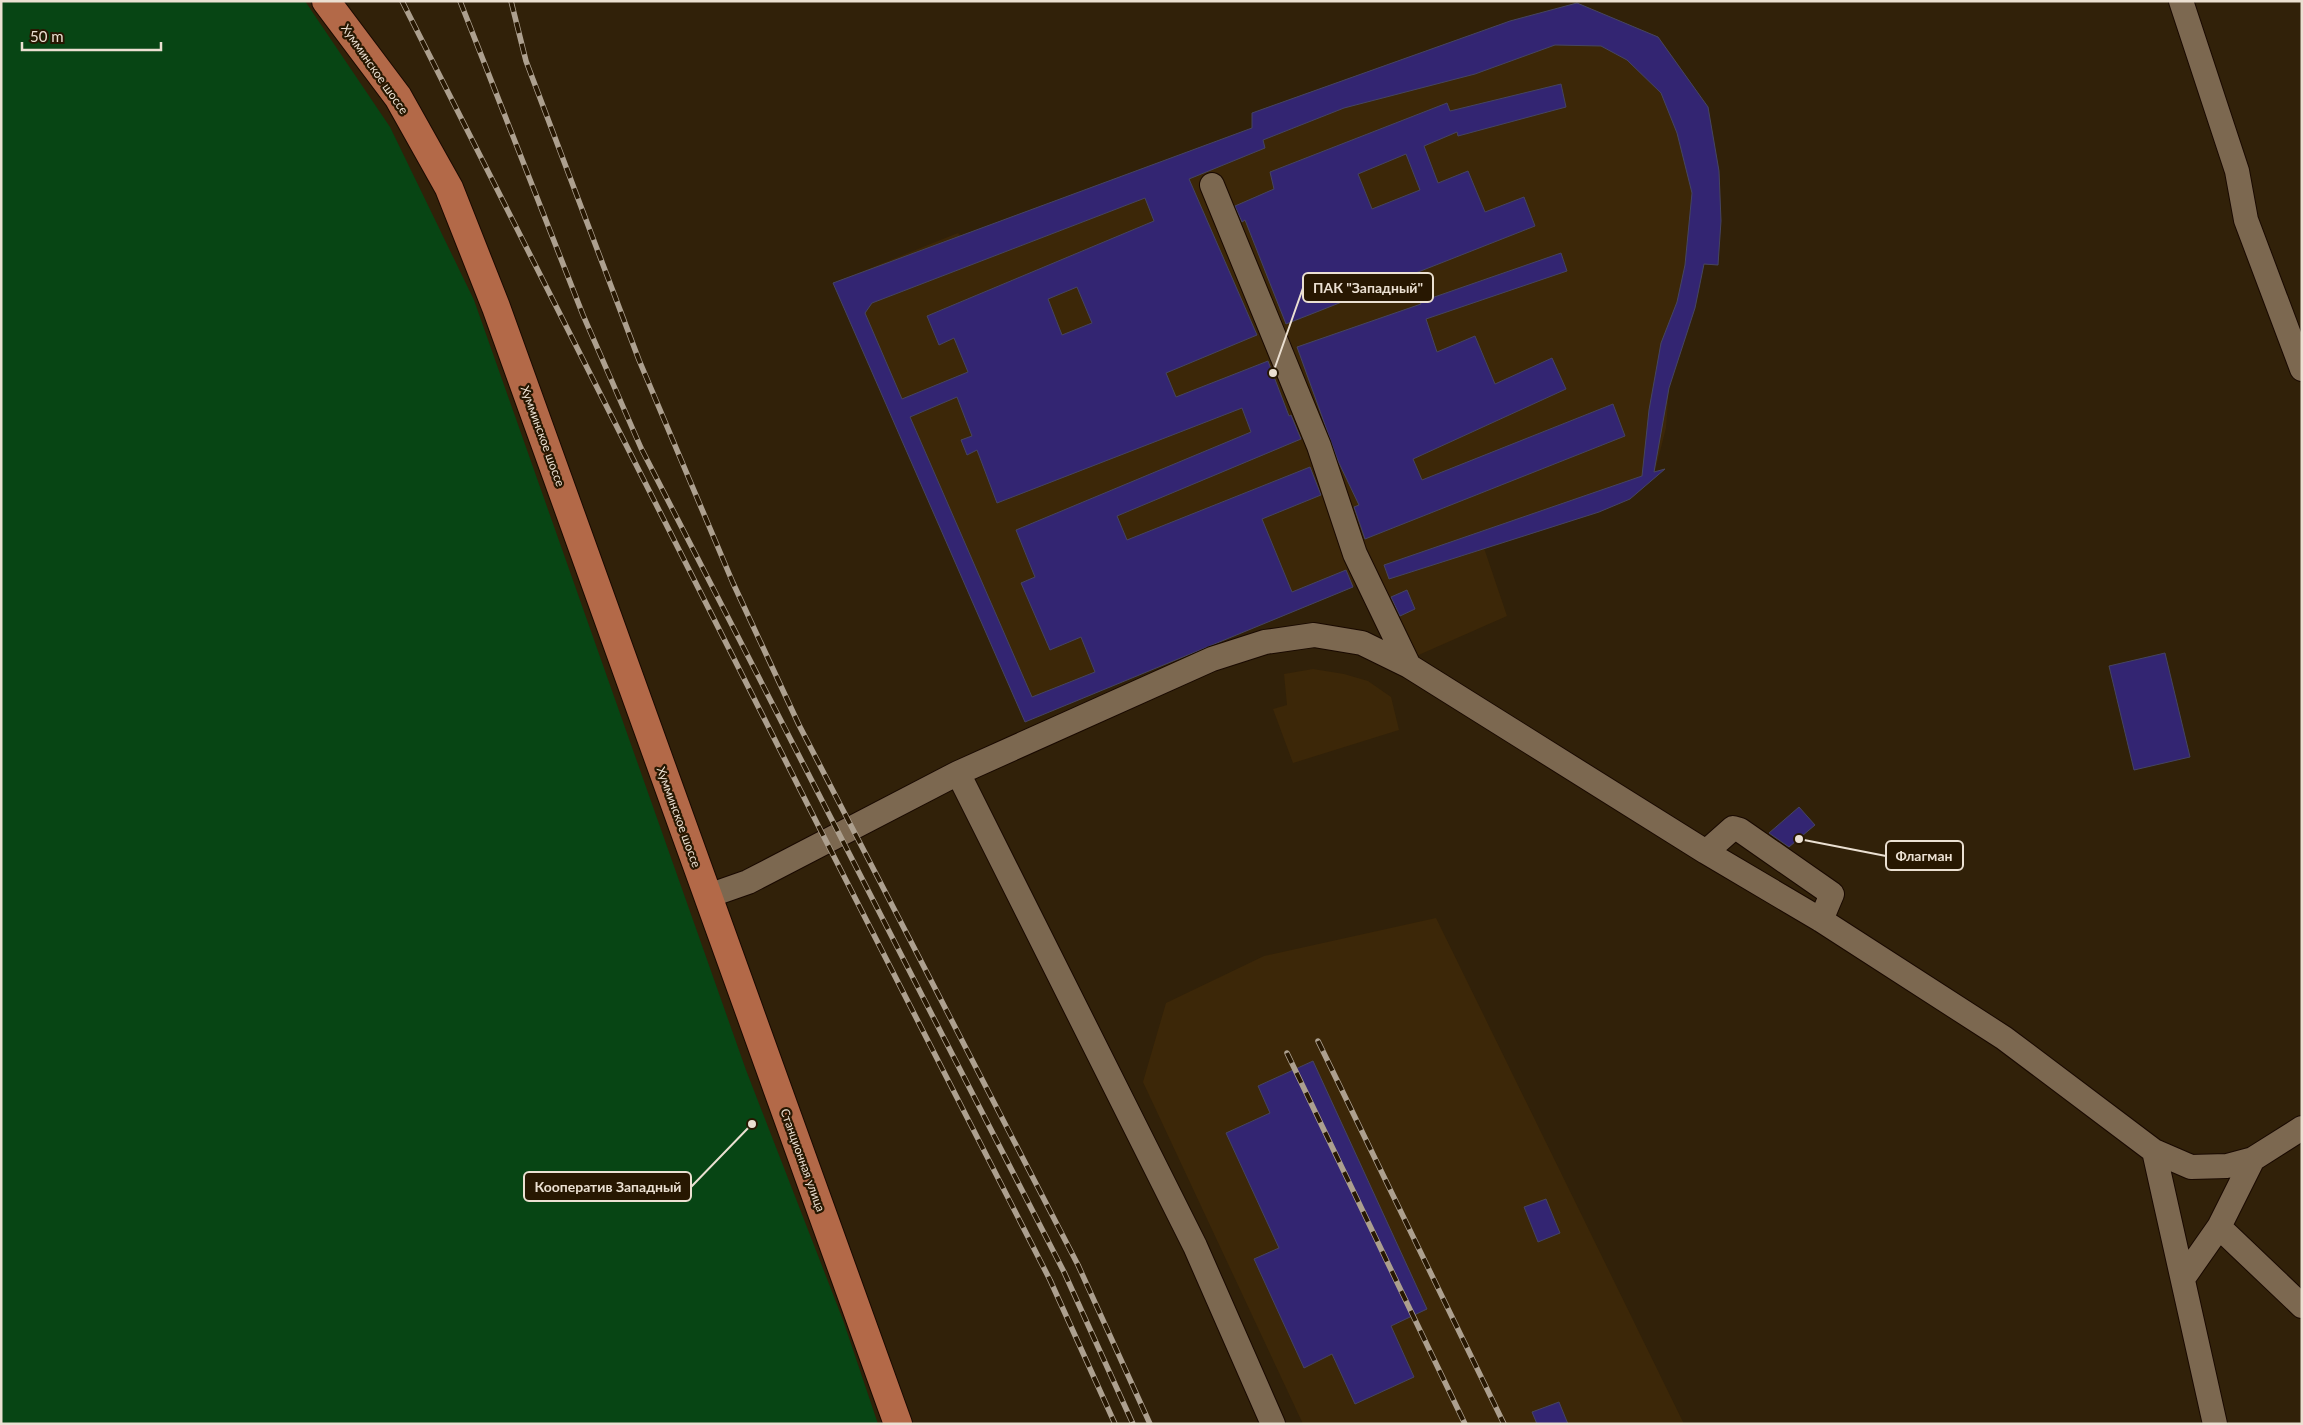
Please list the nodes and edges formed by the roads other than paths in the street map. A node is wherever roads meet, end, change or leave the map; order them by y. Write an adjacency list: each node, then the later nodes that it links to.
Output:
1 (326, 1): 8 (main road, Хумминское шоссе)
2 (2181, 1): 4 (street)
3 (1212, 185): 5 (street)
4 (2302, 369)
5 (1409, 666): 6 (street); 7 (street)
6 (958, 773): 8 (street); 17 (street)
7 (1706, 852): 9 (street); 9 (street)
8 (708, 896): 16 (main road, Станционная улица)
9 (1821, 920): 11 (street)
10 (2302, 1128): 12 (street)
11 (2154, 1151): 12 (street); 14 (street)
12 (2253, 1158): 13 (street)
13 (2219, 1227): 14 (street); 15 (street)
14 (2184, 1276): 18 (street)
15 (2302, 1306)
16 (898, 1424)
17 (1273, 1424)
18 (2215, 1424)

